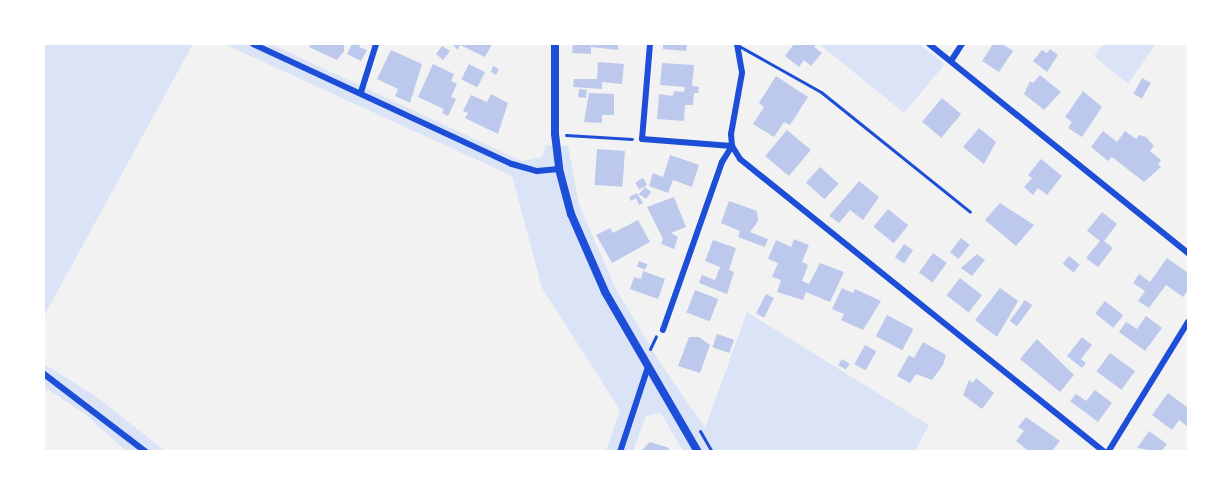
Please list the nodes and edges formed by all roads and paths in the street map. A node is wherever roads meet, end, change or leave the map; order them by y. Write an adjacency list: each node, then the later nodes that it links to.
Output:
1 (254, 44): 9 (street)
2 (376, 44): 9 (street)
3 (555, 44): 11 (street)
4 (650, 44): 13 (street)
5 (737, 44): 15 (street); 17 (lane)
6 (930, 44): 8 (street)
7 (962, 44): 8 (street)
8 (951, 61): 18 (street)
9 (362, 92): 16 (street)
10 (564, 125): 12 (path)
11 (555, 134): 12 (path); 16 (street)
12 (564, 135): 13 (path); 14 (path)
13 (642, 139): 15 (street)
14 (566, 145)
15 (732, 146): 20 (street); 29 (street)
16 (559, 169): 22 (street)
17 (970, 212)
18 (1188, 253)
19 (1188, 322): 29 (street)
20 (663, 330): 21 (path)
21 (644, 343)
22 (648, 367): 26 (street); 27 (street)
23 (44, 374): 25 (street)
24 (696, 428): 28 (path)
25 (146, 452)
26 (620, 452)
27 (698, 452)
28 (712, 452)
29 (1106, 452)

